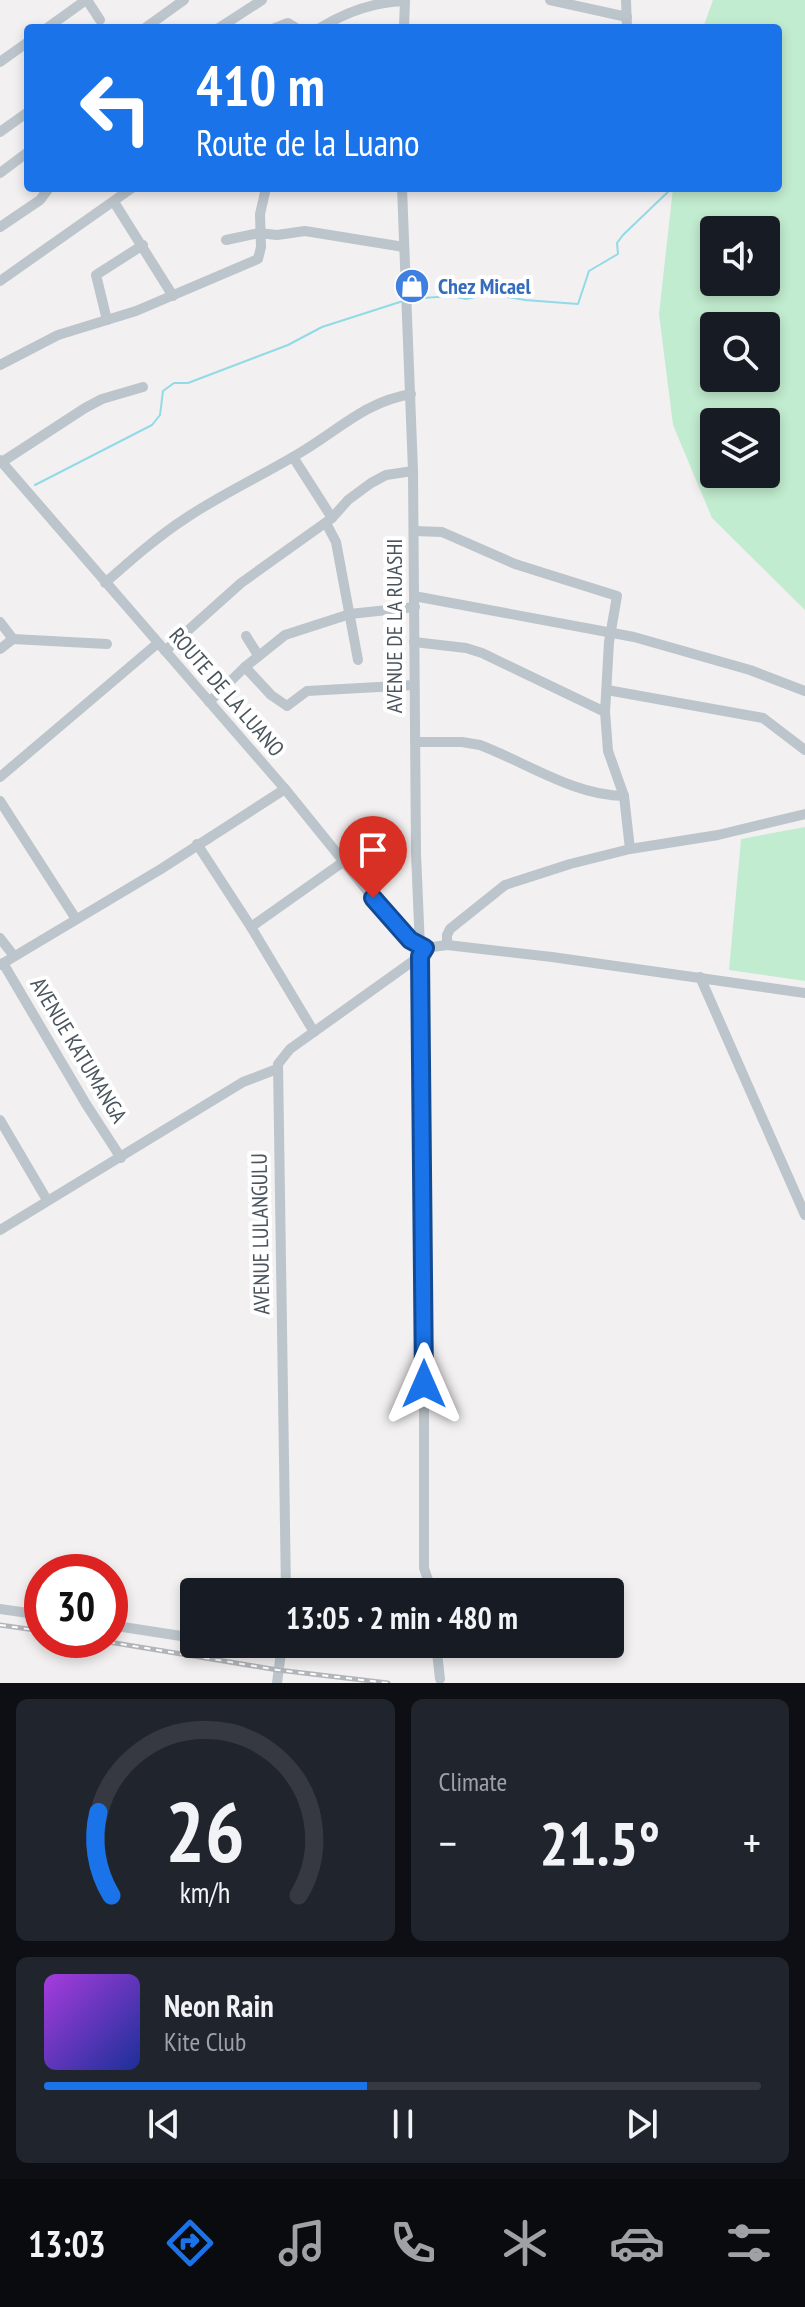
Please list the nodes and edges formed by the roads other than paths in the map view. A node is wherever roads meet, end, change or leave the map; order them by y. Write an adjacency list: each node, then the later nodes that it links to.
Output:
1 (86, 0): 7 (street); 9 (street)
2 (184, 0): 10 (street)
3 (262, 0): 11 (street)
4 (404, 0): 12 (street); 13 (street)
5 (550, 0): 8 (street)
6 (626, 0): 8 (street)
7 (100, 20)
8 (627, 23)
9 (53, 24)
10 (151, 24)
11 (225, 24)
12 (329, 24)
13 (404, 24)
14 (24, 45): 15 (street)
15 (0, 62)
16 (24, 115): 17 (street)
17 (0, 132)
18 (24, 155): 19 (street)
19 (0, 173)
20 (46, 192): 25 (street)
21 (127, 192): 24 (street)
22 (265, 192): 26 (street)
23 (402, 192): 29 (street, AVENUE DE LA RUASHI)
24 (114, 202): 28 (street); 30 (street)
25 (0, 227)
26 (259, 233): 27 (street); 29 (street); 31 (street)
27 (226, 240)
28 (143, 245): 31 (street); 32 (street)
29 (404, 247): 35 (street, AVENUE DE LA RUASHI)
30 (0, 281)
31 (173, 296): 32 (street)
32 (107, 320): 33 (street)
33 (0, 365)
34 (143, 387): 37 (street)
35 (411, 394): 36 (street); 38 (street, AVENUE DE LA RUASHI)
36 (293, 457): 39 (street); 41 (street)
37 (1, 461): 41 (street, ROUTE DE LA LUANO)
38 (413, 471): 39 (street); 40 (street, AVENUE DE LA RUASHI)
39 (329, 521): 43 (street); 50 (street)
40 (414, 531): 42 (street, AVENUE DE LA RUASHI); 45 (street)
41 (105, 583): 50 (street, ROUTE DE LA LUANO)
42 (414, 601): 43 (street); 45 (street); 48 (street, AVENUE DE LA RUASHI)
43 (350, 614): 52 (street); 53 (street)
44 (0, 622): 47 (street)
45 (611, 632): 56 (street); 57 (street)
46 (246, 636): 52 (street)
47 (13, 639): 49 (street); 51 (street)
48 (414, 642): 55 (street, AVENUE DE LA RUASHI); 59 (street)
49 (107, 644)
50 (162, 647): 58 (street, ROUTE DE LA LUANO); 62 (street)
51 (0, 649)
52 (258, 655): 54 (street)
53 (358, 660)
54 (245, 667): 55 (street); 58 (street)
55 (414, 685): 60 (street, AVENUE DE LA RUASHI)
56 (607, 690): 59 (street); 61 (street)
57 (805, 691)
58 (209, 702): 63 (street, ROUTE DE LA LUANO)
59 (605, 712): 64 (street)
60 (415, 742): 64 (street); 74 (street, AVENUE DE LA RUASHI)
61 (805, 750)
62 (1, 775)
63 (285, 789): 67 (street); 69 (street, ROUTE DE LA LUANO)
64 (624, 796): 68 (street)
65 (0, 801): 70 (street)
66 (805, 814): 68 (street)
67 (197, 844): 70 (street); 71 (street)
68 (630, 849): 73 (street)
69 (343, 862): 71 (street); 74 (street, ROUTE DE LA LUANO)
70 (76, 919): 75 (street)
71 (251, 927): 79 (street)
72 (0, 938): 75 (street, AVENUE KATUMANGA)
73 (447, 945): 74 (street); 77 (street)
74 (421, 951): 79 (street); 87 (street, AVENUE DE LA RUASHI)
75 (14, 956): 76 (street)
76 (2, 964): 82 (street, AVENUE KATUMANGA)
77 (700, 977): 78 (street); 84 (street)
78 (805, 993)
79 (314, 1032): 80 (street)
80 (277, 1069): 82 (street); 86 (street, AVENUE LULANGULU)
81 (0, 1120): 83 (street)
82 (121, 1158): 83 (street)
83 (47, 1200): 85 (street)
84 (805, 1215)
85 (0, 1230)
86 (286, 1578)
87 (427, 1578)
88 (0, 1609): 89 (street)
89 (24, 1612)
90 (128, 1628): 91 (street)
91 (180, 1636)
92 (280, 1658): 95 (street)
93 (438, 1658): 94 (street)
94 (440, 1679)
95 (277, 1683)

